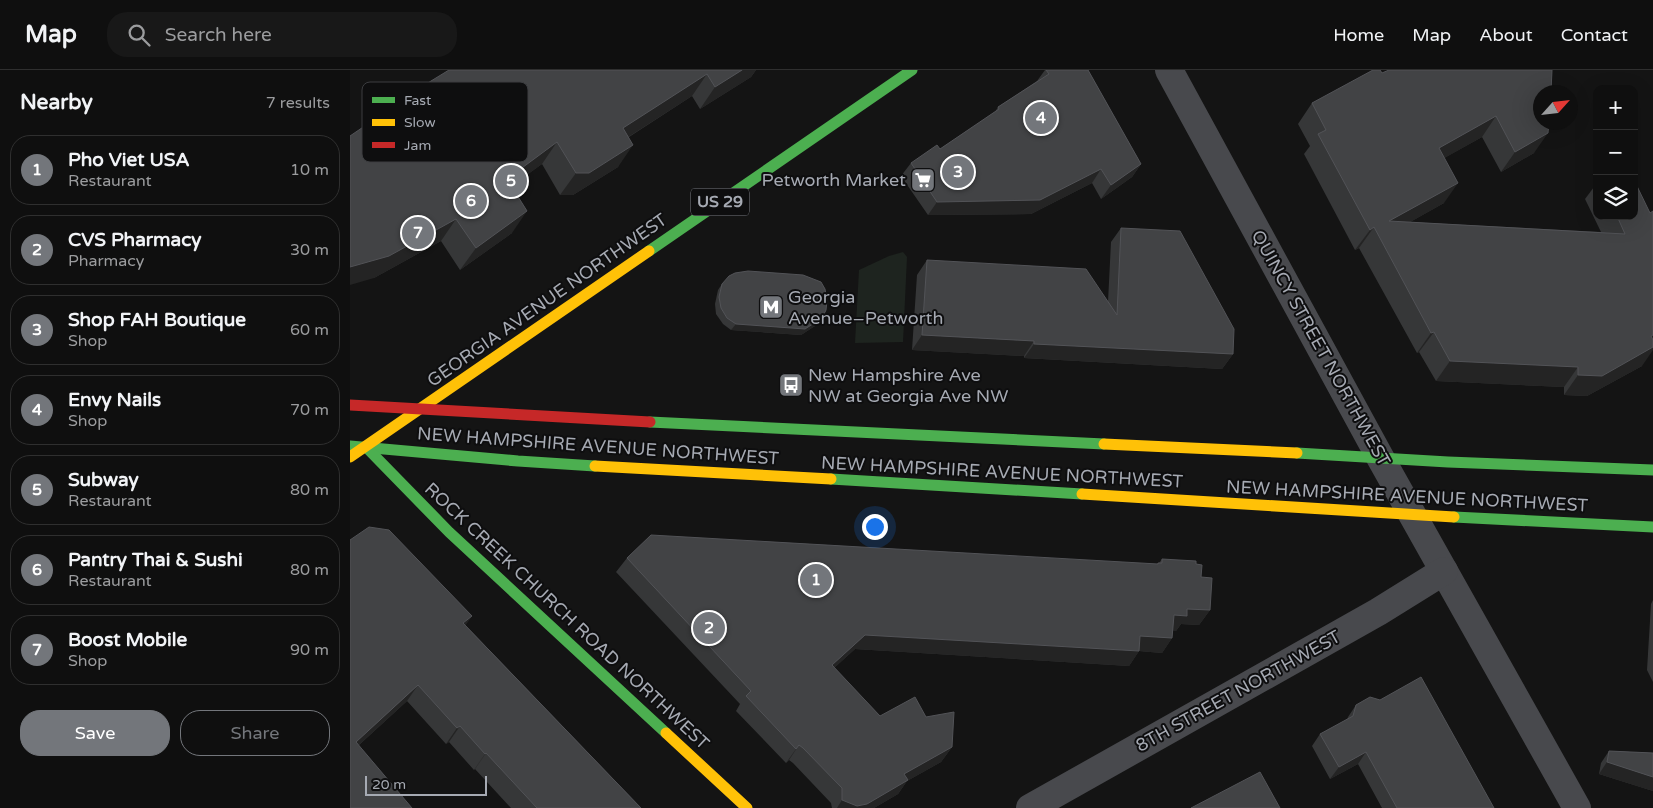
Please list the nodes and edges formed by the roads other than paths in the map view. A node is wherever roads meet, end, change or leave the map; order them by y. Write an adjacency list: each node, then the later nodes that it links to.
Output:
1 (912, 70): 4 (main road, GEORGIA AVENUE NORTHWEST / US 29)
2 (1169, 70): 8 (street, QUINCY STREET NORTHWEST)
3 (350, 405): 4 (main road, NEW HAMPSHIRE AVENUE NORTHWEST)
4 (421, 408): 6 (main road, GEORGIA AVENUE NORTHWEST / US 29); 8 (main road, NEW HAMPSHIRE AVENUE NORTHWEST)
5 (350, 446): 6 (main road, NEW HAMPSHIRE AVENUE NORTHWEST)
6 (366, 447): 7 (main road, GEORGIA AVENUE NORTHWEST / US 29); 10 (main road, NEW HAMPSHIRE AVENUE NORTHWEST); 13 (main road, ROCK CREEK CHURCH ROAD NORTHWEST)
7 (350, 457)
8 (1381, 459): 9 (main road, NEW HAMPSHIRE AVENUE NORTHWEST); 10 (street, QUINCY STREET NORTHWEST)
9 (1649, 467)
10 (1413, 516): 11 (main road, NEW HAMPSHIRE AVENUE NORTHWEST); 12 (street, QUINCY STREET NORTHWEST)
11 (1653, 527)
12 (1444, 571): 14 (street, 8TH STREET NORTHWEST); 15 (street, QUINCY STREET NORTHWEST)
13 (746, 808)
14 (1030, 808)
15 (1577, 808)

